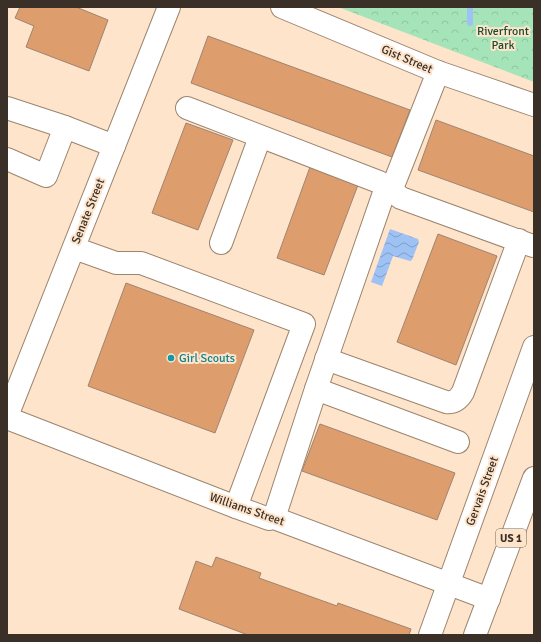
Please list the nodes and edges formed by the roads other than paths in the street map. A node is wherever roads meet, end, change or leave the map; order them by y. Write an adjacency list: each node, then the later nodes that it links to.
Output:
1 (169, 7): 9 (street, Senate Street)
2 (282, 7): 3 (street, Gist Street)
3 (438, 72): 4 (street, Gist Street); 11 (street)
4 (534, 105)
5 (7, 108): 7 (street)
6 (187, 108): 8 (street)
7 (65, 127): 9 (street); 10 (street)
8 (260, 137): 11 (street); 12 (street)
9 (114, 146): 13 (street, Senate Street)
10 (7, 158)
11 (389, 189): 15 (street); 15 (street)
12 (222, 243)
13 (74, 248): 17 (street, Senate Street); 20 (street)
14 (534, 347): 22 (street, Gervais Street)
15 (326, 359): 16 (street)
16 (316, 389): 18 (street); 21 (street)
17 (7, 417): 20 (street, Williams Street)
18 (458, 442)
19 (534, 478): 23 (street, US 1)
20 (236, 506): 21 (street, Williams Street)
21 (274, 518): 22 (street, Williams Street)
22 (448, 584): 23 (street, Williams Street); 24 (street, Gervais Street)
23 (489, 599): 25 (street, US 1)
24 (430, 635)
25 (475, 635)

